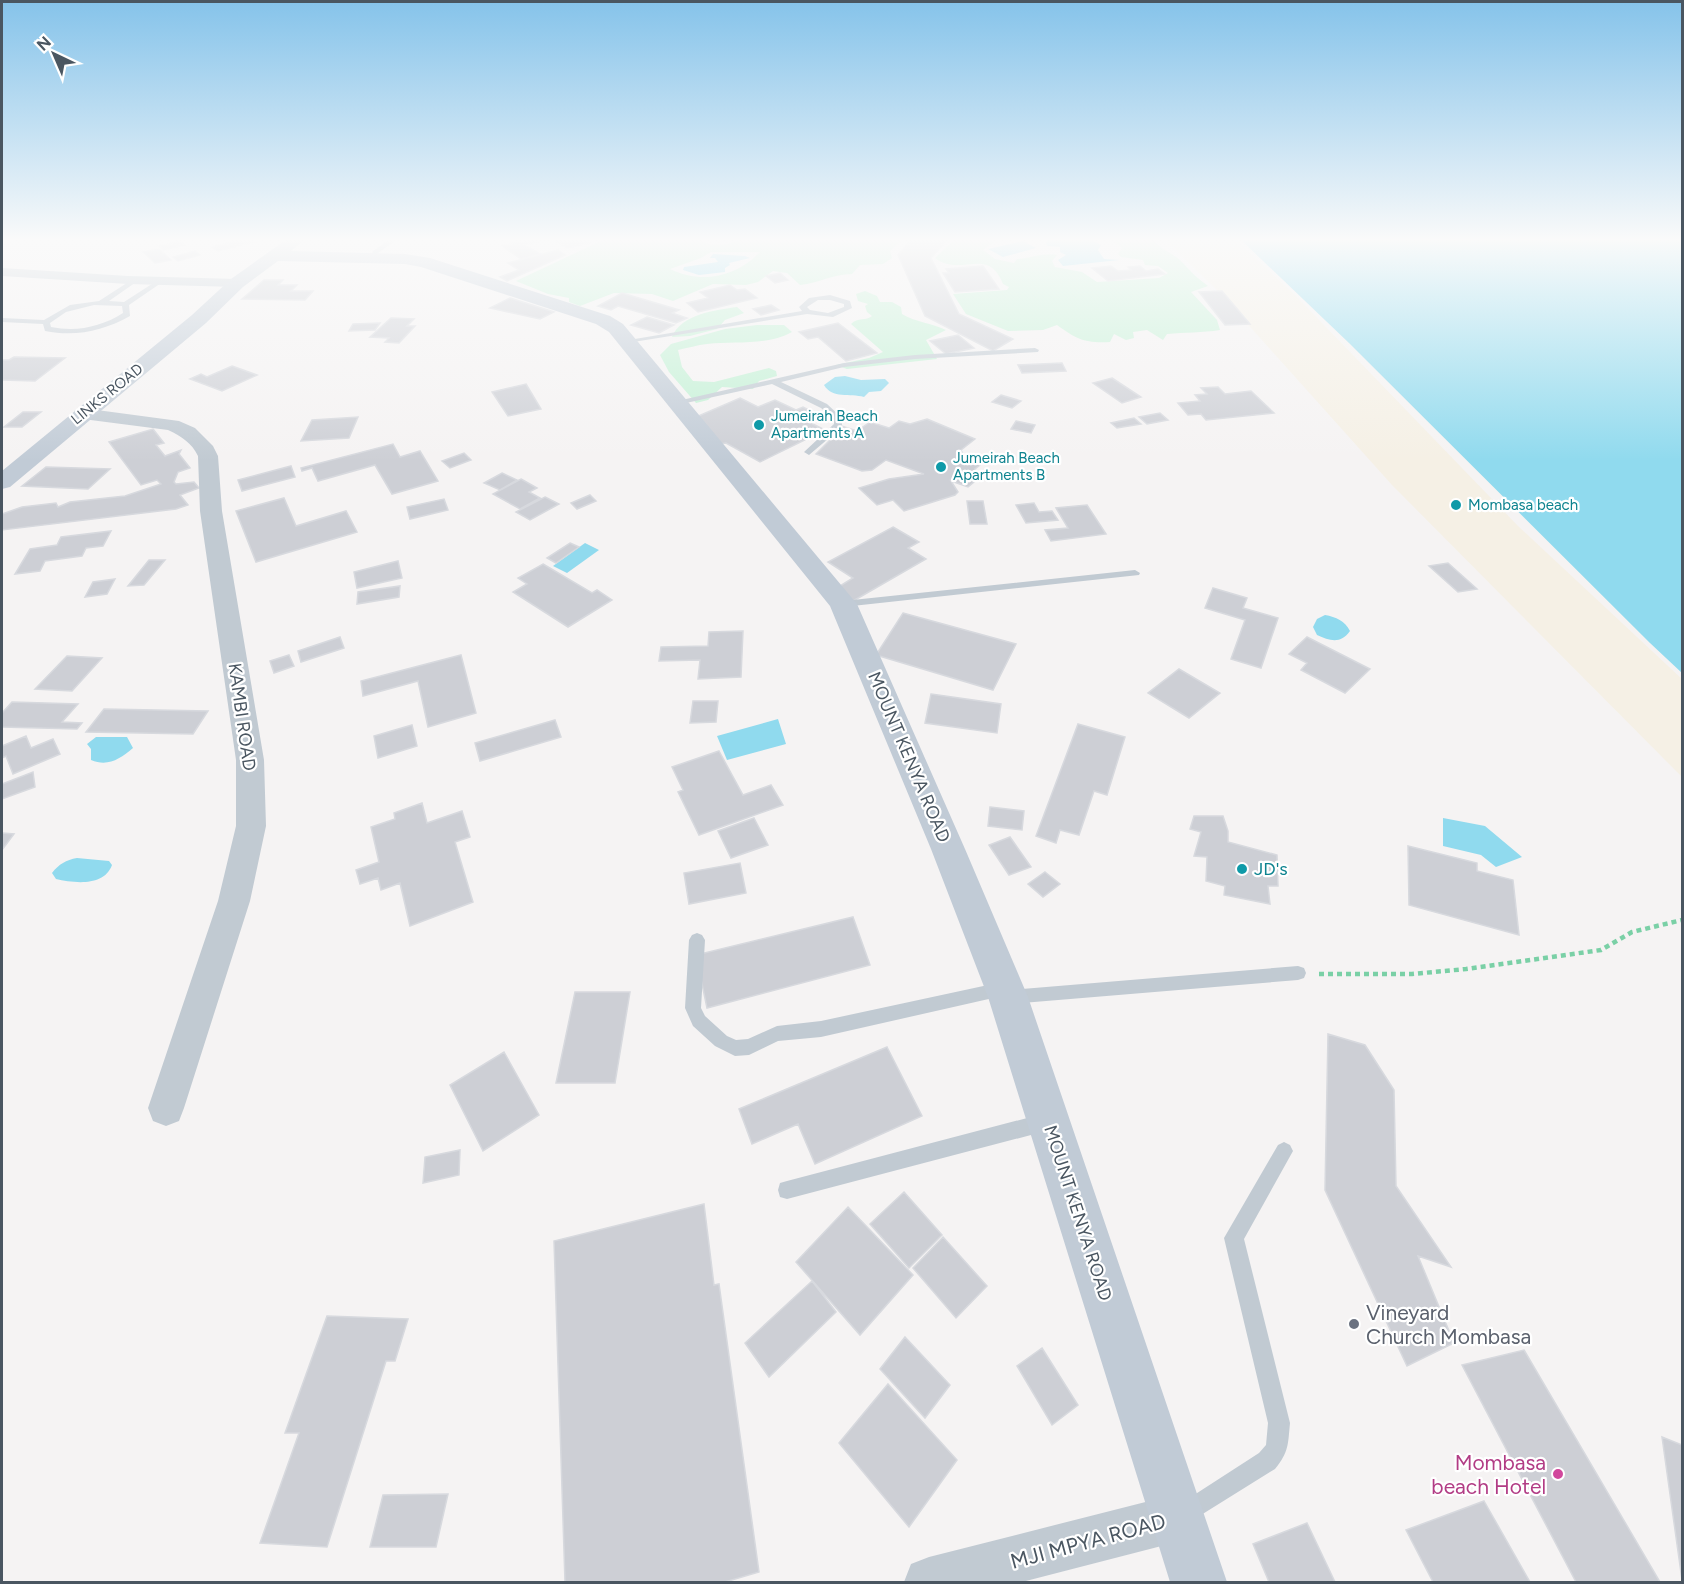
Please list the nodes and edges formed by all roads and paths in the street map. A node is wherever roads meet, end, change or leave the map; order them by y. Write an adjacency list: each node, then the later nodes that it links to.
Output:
1 (59, 313): 9 (lane)
2 (127, 313): 9 (lane)
3 (205, 313): 14 (main road, LINKS ROAD)
4 (587, 313): 10 (main road, MOUNT KENYA ROAD)
5 (801, 313): 10 (lane)
6 (812, 313): 7 (lane)
7 (841, 313)
8 (2, 320): 9 (lane)
9 (46, 322)
10 (627, 341): 13 (main road, MOUNT KENYA ROAD)
11 (1035, 350): 12 (lane)
12 (773, 381): 13 (lane); 15 (lane)
13 (677, 402): 18 (main road, MOUNT KENYA ROAD)
14 (82, 414): 16 (main road, LINKS ROAD); 23 (street, KAMBI ROAD)
15 (809, 452)
16 (2, 482)
17 (1135, 573): 18 (lane)
18 (843, 604): 22 (main road, MOUNT KENYA ROAD)
19 (1683, 920): 21 (path)
20 (697, 940): 22 (lane)
21 (1298, 973): 22 (lane)
22 (1006, 993): 24 (main road, MOUNT KENYA ROAD)
23 (166, 1108)
24 (1048, 1121): 26 (lane); 27 (main road, MOUNT KENYA ROAD)
25 (1284, 1151): 27 (lane)
26 (787, 1190)
27 (1177, 1518): 28 (street, MJI MPYA ROAD); 29 (main road, MOUNT KENYA ROAD)
28 (929, 1582)
29 (1199, 1582)

